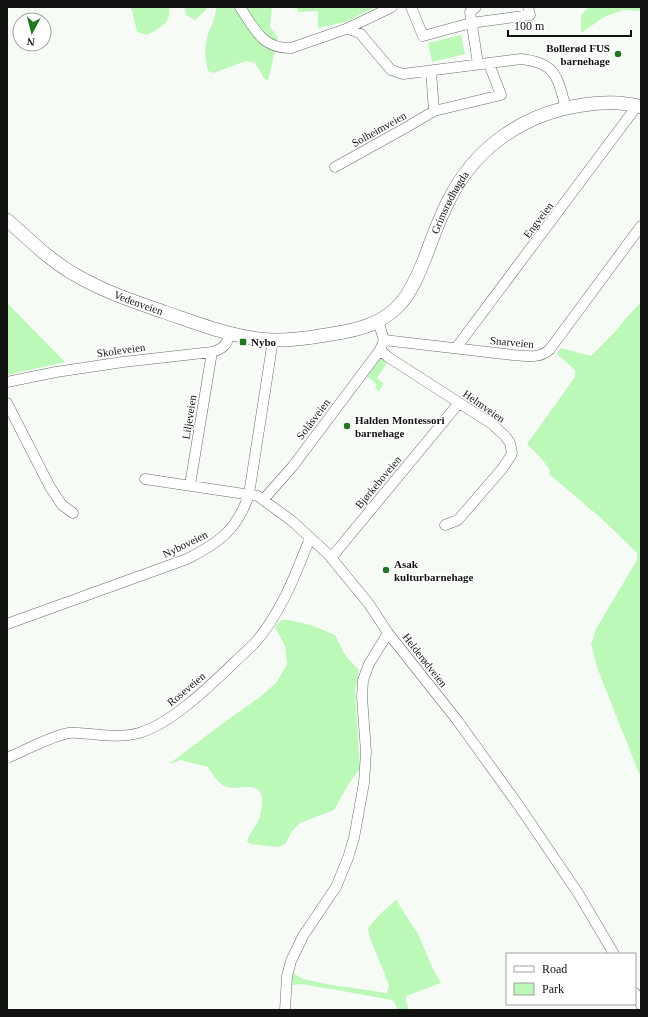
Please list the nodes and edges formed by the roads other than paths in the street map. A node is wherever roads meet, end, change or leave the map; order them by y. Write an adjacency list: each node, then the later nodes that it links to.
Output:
1 (240, 7): 7 (street)
2 (392, 7): 7 (street)
3 (411, 7): 6 (street)
4 (476, 7): 6 (street)
5 (528, 7): 6 (street)
6 (472, 23): 8 (street)
7 (346, 29): 10 (street)
8 (478, 64): 9 (street); 10 (street)
9 (489, 64): 12 (street); 13 (street, Solheimveien)
10 (430, 71): 13 (street)
11 (639, 107): 12 (main road, Grimsrødhøgda); 22 (street, Engveien)
12 (566, 108): 17 (main road, Grimsrødhøgda)
13 (434, 111): 14 (street, Solheimveien)
14 (335, 167)
15 (7, 220): 18 (main road, Vedenveien)
16 (641, 226): 22 (street, Snarveien)
17 (378, 321): 20 (main road, Grimsrødhøgda); 21 (street)
18 (230, 333): 19 (main road, Vedenveien); 24 (street)
19 (273, 340): 20 (main road, Vedenveien); 30 (street, Nyboveien)
20 (289, 340)
21 (384, 340): 22 (street, Snarveien); 23 (street)
22 (456, 348)
23 (380, 350): 27 (street, Helmveien); 31 (street, Solåsveien)
24 (212, 352): 25 (street, Skoleveien); 29 (street, Liljeveien)
25 (7, 382)
26 (7, 403): 32 (street)
27 (459, 403): 33 (street, Helmveien); 35 (street, Bjørkeboveien)
28 (145, 479): 29 (street, Helderødveien)
29 (190, 485): 30 (street, Helderødveien)
30 (249, 494): 31 (street, Helderødveien); 36 (street, Nyboveien)
31 (264, 500): 34 (street, Helderødveien)
32 (73, 513)
33 (445, 525)
34 (310, 538): 35 (street, Helderødveien); 38 (street, Roseveien)
35 (331, 558): 37 (street, Helderødveien)
36 (7, 624)
37 (388, 633): 39 (street, Helderødveien); 42 (street)
38 (7, 758)
39 (613, 953)
40 (636, 995): 41 (street)
41 (641, 1004)
42 (285, 1010)

